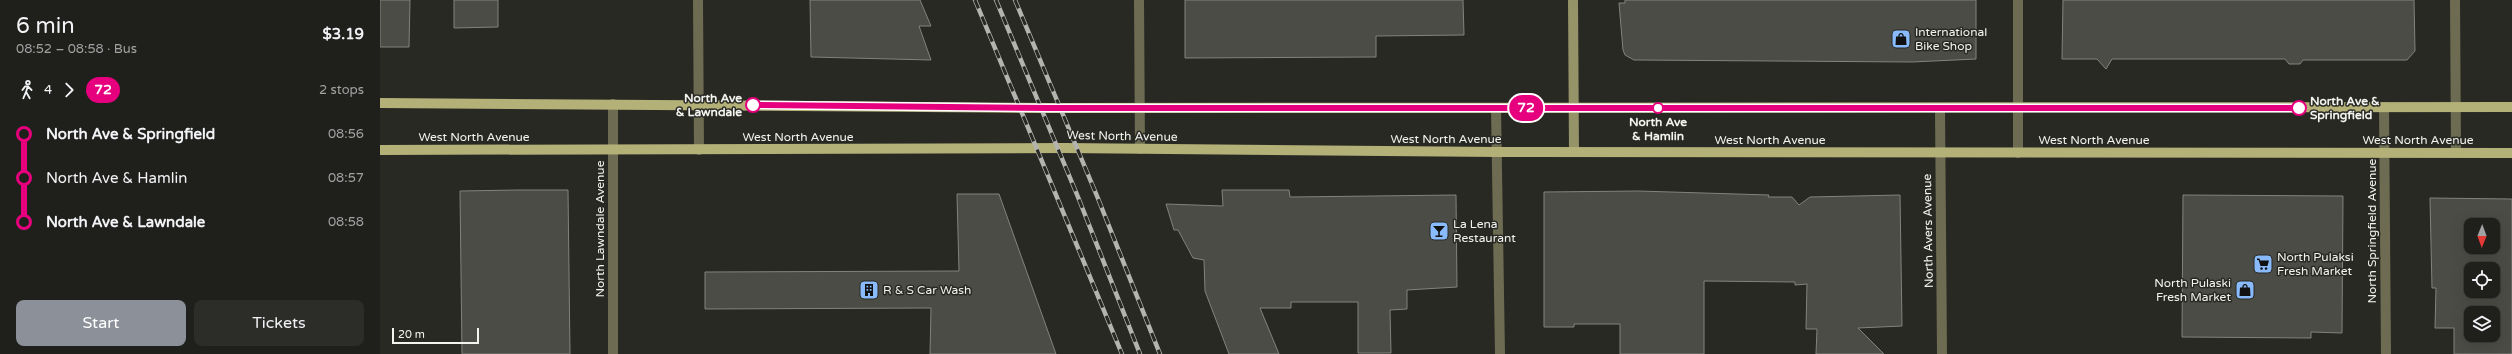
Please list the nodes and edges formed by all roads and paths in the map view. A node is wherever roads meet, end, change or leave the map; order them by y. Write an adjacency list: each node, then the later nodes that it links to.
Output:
1 (698, 0): 8 (street)
2 (1139, 0): 12 (street)
3 (1573, 0): 14 (street)
4 (2018, 0): 16 (street)
5 (2455, 0): 10 (street)
6 (380, 103): 7 (main road)
7 (613, 104): 8 (main road); 20 (street, North Lawndale Avenue)
8 (700, 104): 12 (main road); 19 (street)
9 (2384, 107): 10 (main road); 16 (main road); 25 (street, North Springfield Avenue)
10 (2456, 107): 11 (main road); 26 (street)
11 (2512, 107)
12 (1140, 108): 13 (main road); 17 (street)
13 (1496, 108): 14 (main road); 21 (street)
14 (1573, 108): 15 (main road); 22 (street)
15 (1940, 108): 16 (main road); 23 (street, North Avers Avenue)
16 (2018, 108): 24 (street)
17 (1140, 149): 19 (main road, West North Avenue); 21 (main road, West North Avenue)
18 (380, 150): 20 (main road, West North Avenue)
19 (700, 150): 20 (main road, West North Avenue)
20 (613, 151): 28 (street, North Lawndale Avenue)
21 (1497, 152): 22 (main road, West North Avenue); 29 (street)
22 (1574, 152): 23 (main road, West North Avenue)
23 (1940, 153): 24 (main road, West North Avenue); 30 (street, North Avers Avenue)
24 (2018, 153): 25 (main road, West North Avenue)
25 (2385, 153): 26 (main road, West North Avenue); 31 (street, North Springfield Avenue)
26 (2456, 153): 27 (main road, West North Avenue)
27 (2512, 153)
28 (614, 354)
29 (1500, 354)
30 (1942, 354)
31 (2386, 354)

